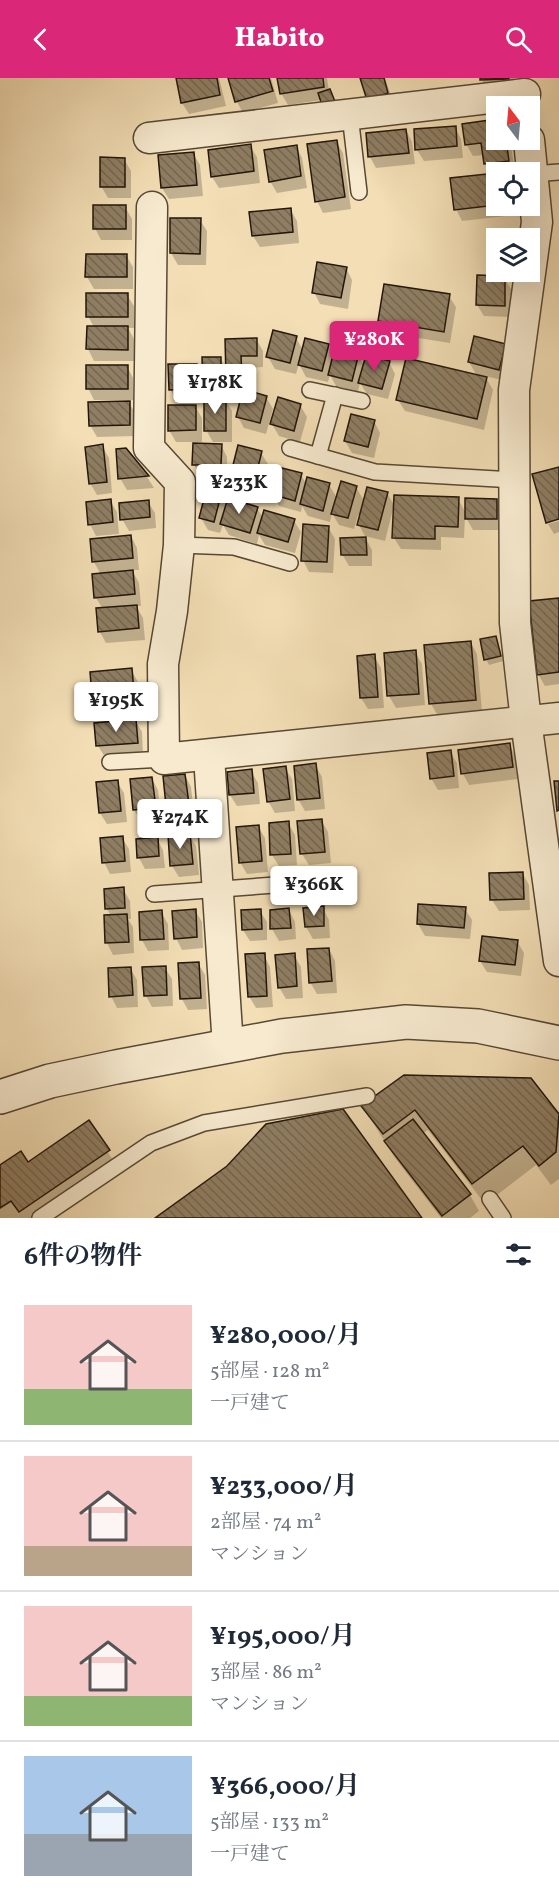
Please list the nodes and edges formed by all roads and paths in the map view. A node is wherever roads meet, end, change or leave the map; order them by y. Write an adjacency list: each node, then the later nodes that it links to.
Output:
1 (526, 93): 2 (street)
2 (350, 115): 3 (street); 6 (lane)
3 (149, 138)
4 (534, 150): 5 (street)
5 (546, 173): 13 (street)
6 (359, 192)
7 (152, 207): 14 (street)
8 (310, 390): 9 (lane)
9 (335, 395): 10 (lane); 12 (lane)
10 (362, 401)
11 (291, 448): 12 (lane)
12 (318, 456): 13 (lane)
13 (515, 480): 17 (street)
14 (179, 545): 15 (lane); 19 (street)
15 (290, 563)
16 (559, 718): 17 (street)
17 (526, 722): 18 (street); 24 (street)
18 (209, 756): 19 (street); 22 (street)
19 (164, 759): 20 (lane)
20 (110, 762)
21 (316, 882): 22 (lane)
22 (218, 889): 23 (lane); 26 (street)
23 (154, 894)
24 (559, 961)
25 (559, 1040): 26 (street)
26 (228, 1047): 28 (street)
27 (367, 1096): 30 (lane)
28 (0, 1097)
29 (490, 1198): 31 (lane)
30 (40, 1218)
31 (503, 1218)

